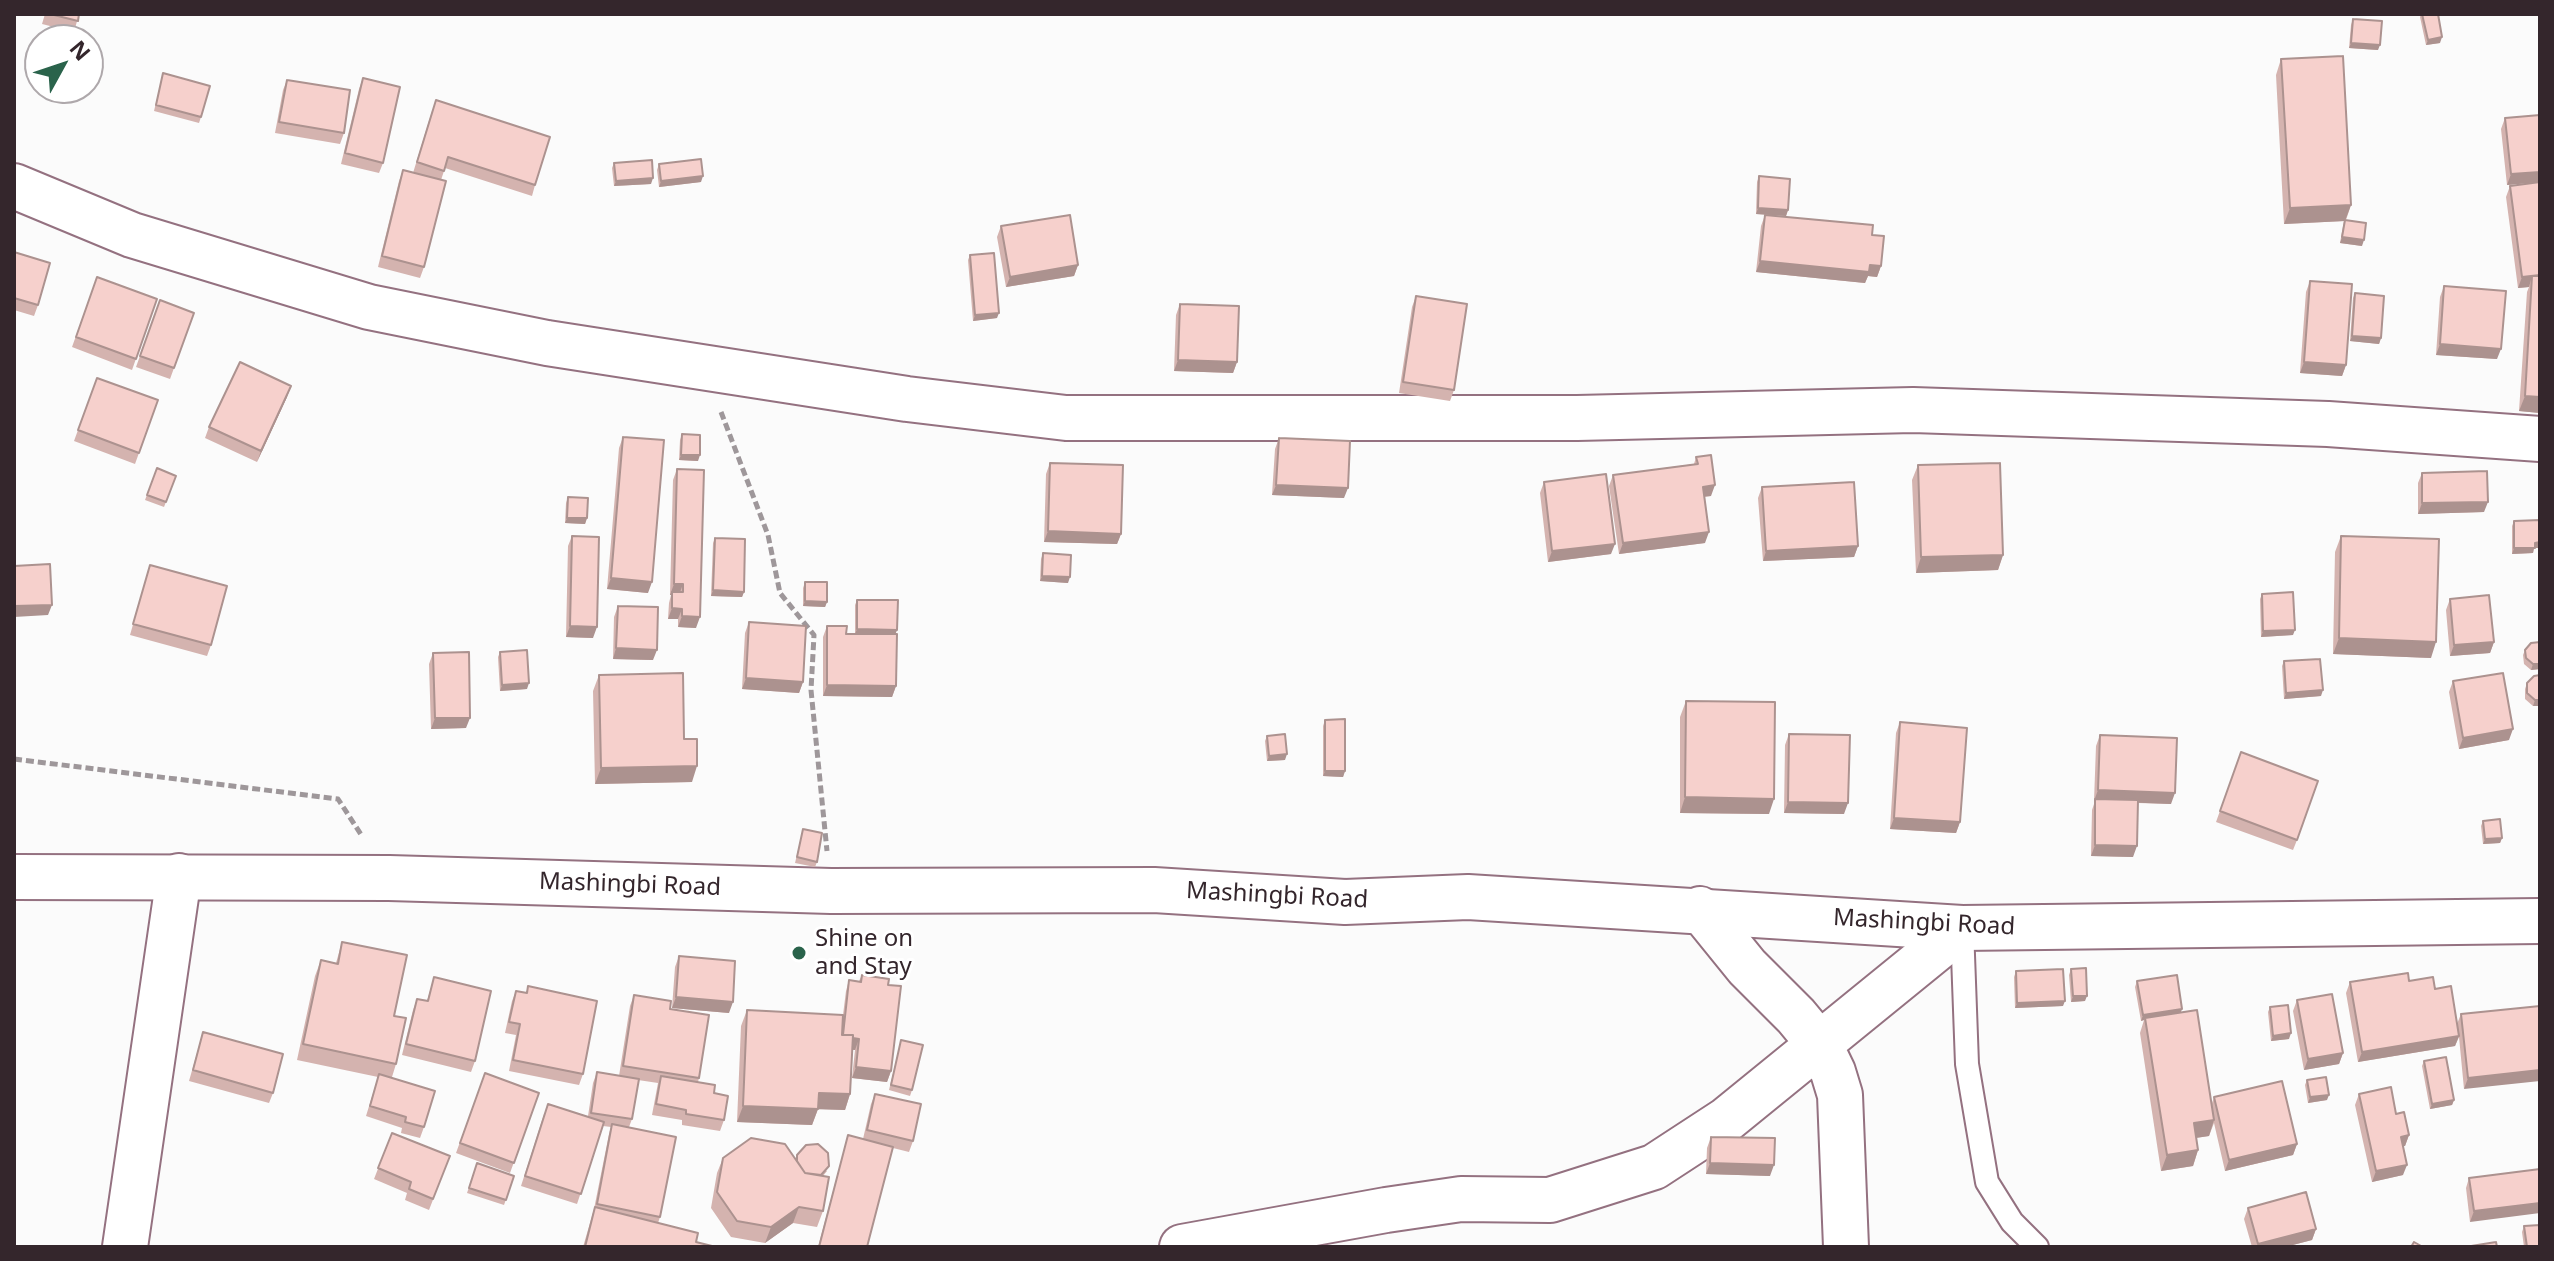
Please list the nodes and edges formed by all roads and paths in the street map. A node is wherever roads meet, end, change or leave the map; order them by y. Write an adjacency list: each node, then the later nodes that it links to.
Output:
1 (14, 186): 2 (street)
2 (704, 366): 3 (street); 8 (path)
3 (2540, 439)
4 (14, 759): 7 (path)
5 (179, 876): 6 (street, Mashingbi Road); 7 (street, Mashingbi Road); 13 (street)
6 (14, 877)
7 (389, 878): 8 (street, Mashingbi Road)
8 (831, 891): 9 (street, Mashingbi Road)
9 (1700, 909): 11 (street, Mashingbi Road); 12 (street)
10 (2540, 921): 11 (street, Mashingbi Road)
11 (1962, 928): 12 (street); 16 (lane)
12 (1820, 1045): 14 (street); 15 (street)
13 (125, 1247)
14 (1182, 1247)
15 (1846, 1247)
16 (2037, 1247)

